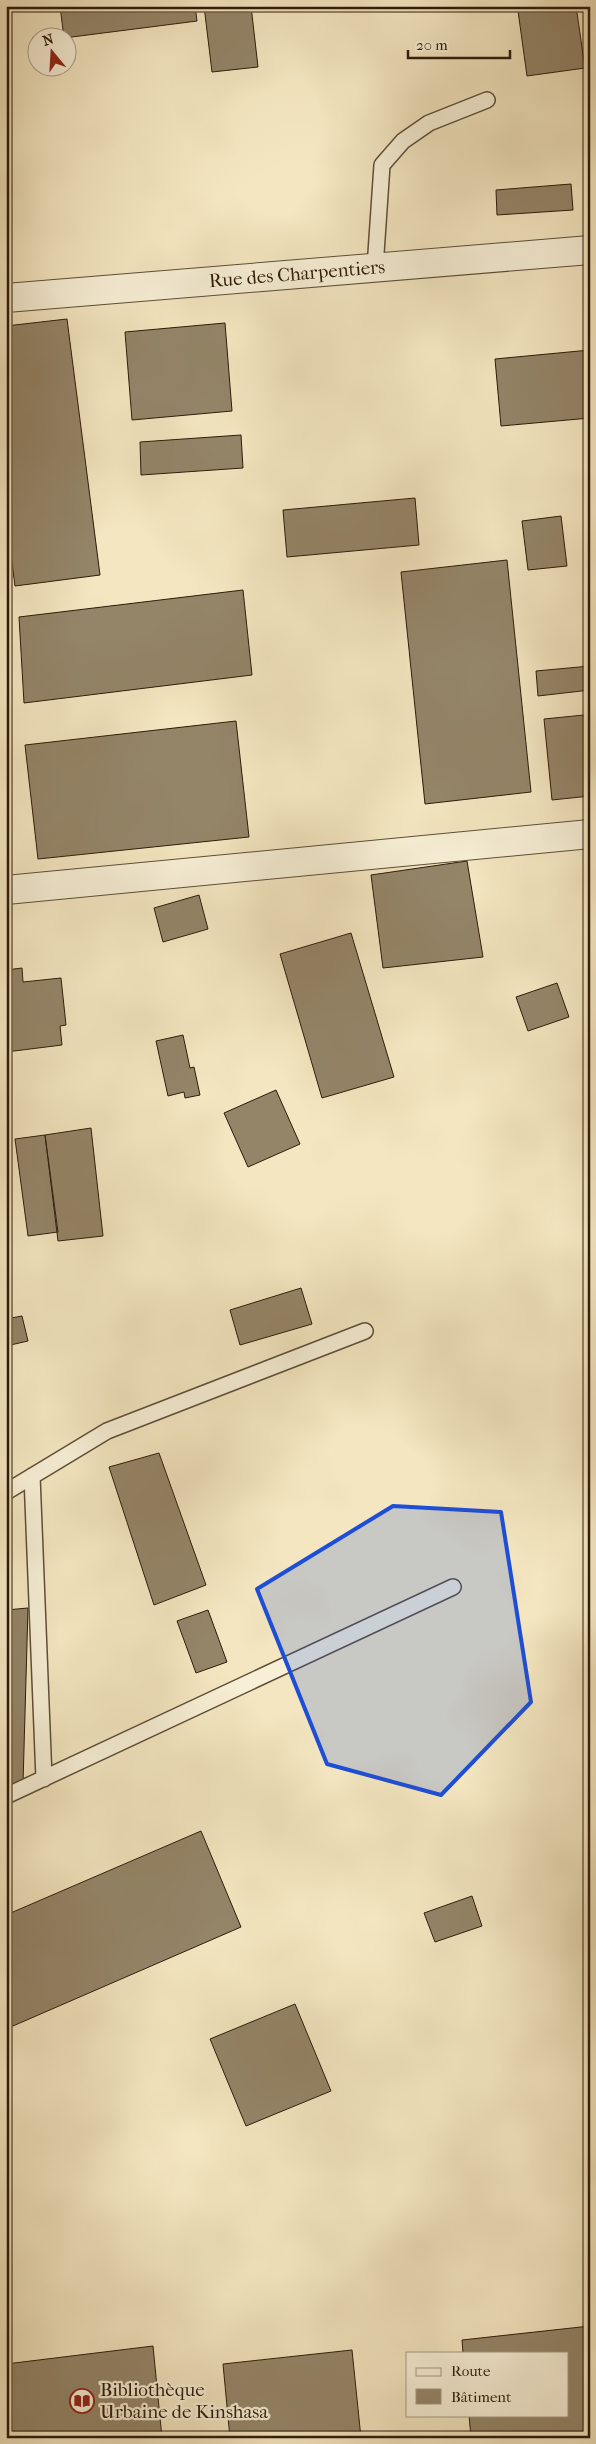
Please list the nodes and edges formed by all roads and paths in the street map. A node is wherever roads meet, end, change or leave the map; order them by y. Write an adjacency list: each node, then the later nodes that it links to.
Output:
1 (487, 100): 3 (lane)
2 (590, 250): 3 (street, Rue des Charpentiers)
3 (376, 268): 4 (street, Rue des Charpentiers)
4 (6, 298)
5 (590, 834): 6 (street)
6 (6, 890)
7 (365, 1331): 8 (lane)
8 (32, 1476): 9 (lane); 11 (lane)
9 (6, 1492)
10 (453, 1586): 11 (lane)
11 (44, 1779): 12 (lane)
12 (6, 1796)

